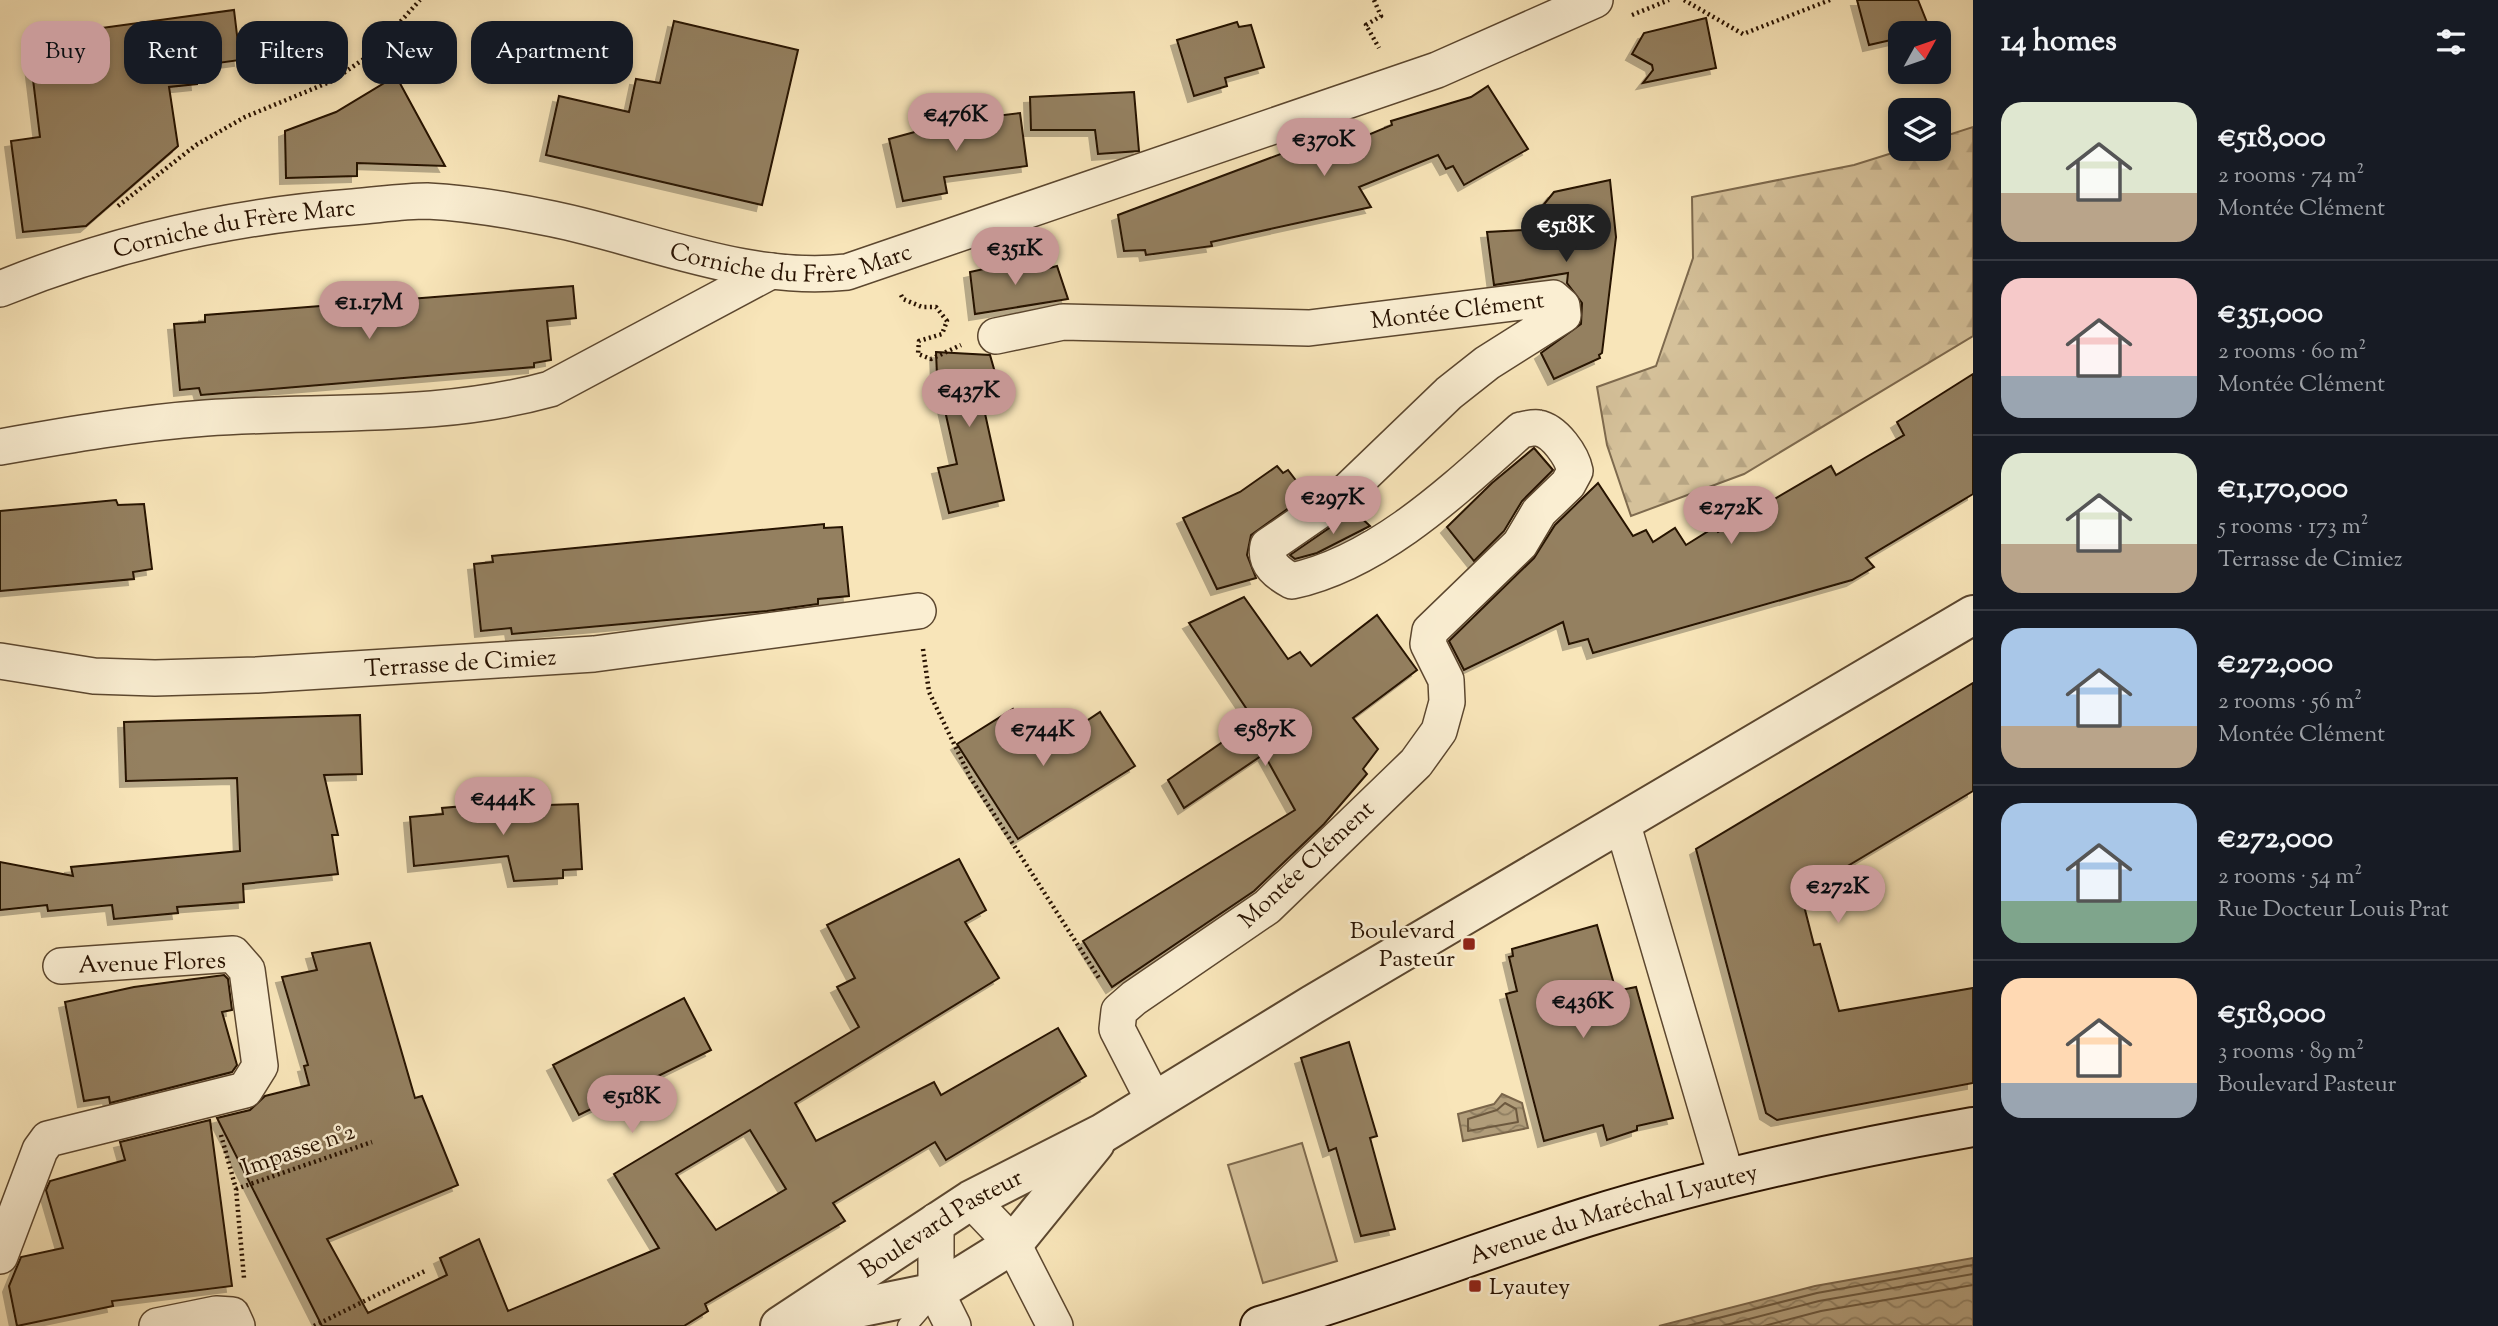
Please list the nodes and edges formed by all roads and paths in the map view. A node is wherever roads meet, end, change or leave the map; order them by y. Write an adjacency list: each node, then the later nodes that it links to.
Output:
1 (420, 0): 5 (path)
2 (1595, 0): 6 (street, Corniche du Frère Marc)
3 (1684, 0): 4 (path)
4 (1830, 0)
5 (108, 214)
6 (884, 259): 7 (street, Corniche du Frère Marc); 9 (path)
7 (771, 271): 8 (street, Corniche du Frère Marc); 10 (street)
8 (0, 289)
9 (996, 336): 16 (street, Montée Clément)
10 (0, 447)
11 (918, 611): 13 (street, Terrasse de Cimiez); 16 (path)
12 (1973, 615): 14 (street, Boulevard Pasteur)
13 (0, 661)
14 (1622, 822): 18 (street, Boulevard Pasteur); 22 (street)
15 (61, 966): 17 (street, Avenue Flores)
16 (1119, 1011): 18 (street)
17 (211, 1098): 23 (path); 27 (street, Avenue Flores)
18 (1154, 1101): 20 (street, Boulevard Pasteur)
19 (1973, 1127): 22 (street, Avenue du Maréchal Lyautey)
20 (1103, 1133): 24 (street, Boulevard Pasteur); 26 (street, Boulevard Pasteur)
21 (372, 1142): 23 (path, Impasse n°2)
22 (1727, 1179): 30 (street, Avenue du Maréchal Lyautey)
23 (236, 1189): 31 (path)
24 (971, 1200): 25 (street, Boulevard Pasteur); 26 (street)
25 (936, 1221): 29 (street); 32 (street, Boulevard Pasteur)
26 (1013, 1244): 29 (street, Boulevard Pasteur); 37 (street)
27 (0, 1256)
28 (425, 1271): 34 (path)
29 (936, 1292): 32 (street, Boulevard Pasteur); 35 (lane); 36 (street)
30 (1335, 1304): 38 (street, Avenue du Maréchal Lyautey); 39 (street)
31 (234, 1321): 33 (street)
32 (782, 1324)
33 (157, 1326)
34 (314, 1326)
35 (907, 1326)
36 (954, 1326)
37 (1055, 1326)
38 (1260, 1326)
39 (1300, 1326)

